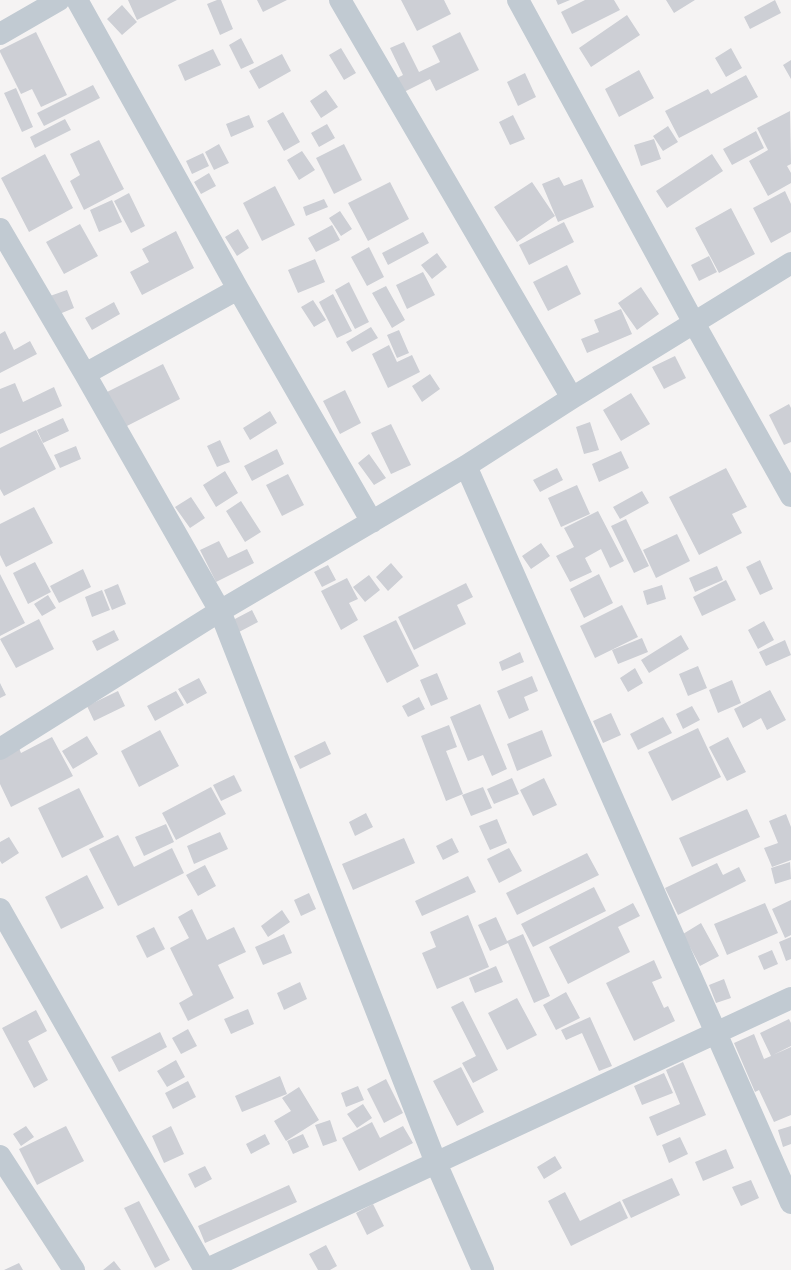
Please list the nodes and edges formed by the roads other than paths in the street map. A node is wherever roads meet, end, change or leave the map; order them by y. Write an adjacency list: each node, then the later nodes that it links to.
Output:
1 (59, 0): 5 (street)
2 (77, 0): 8 (street)
3 (340, 0): 11 (street)
4 (518, 0): 9 (street)
5 (0, 34)
6 (2, 238): 10 (street)
7 (791, 263): 9 (street)
8 (238, 289): 10 (street); 14 (street)
9 (694, 323): 11 (street); 13 (street)
10 (85, 374): 15 (street)
11 (572, 398): 12 (street)
12 (466, 466): 14 (street); 19 (street)
13 (791, 496)
14 (372, 522): 15 (street)
15 (220, 611): 16 (street); 21 (street)
16 (0, 749)
17 (0, 910): 24 (street)
18 (791, 998): 19 (street)
19 (715, 1032): 21 (street); 22 (street)
20 (0, 1156): 23 (street)
21 (436, 1163): 24 (street); 25 (street)
22 (791, 1204)
23 (74, 1270)
24 (205, 1270)
25 (483, 1270)

